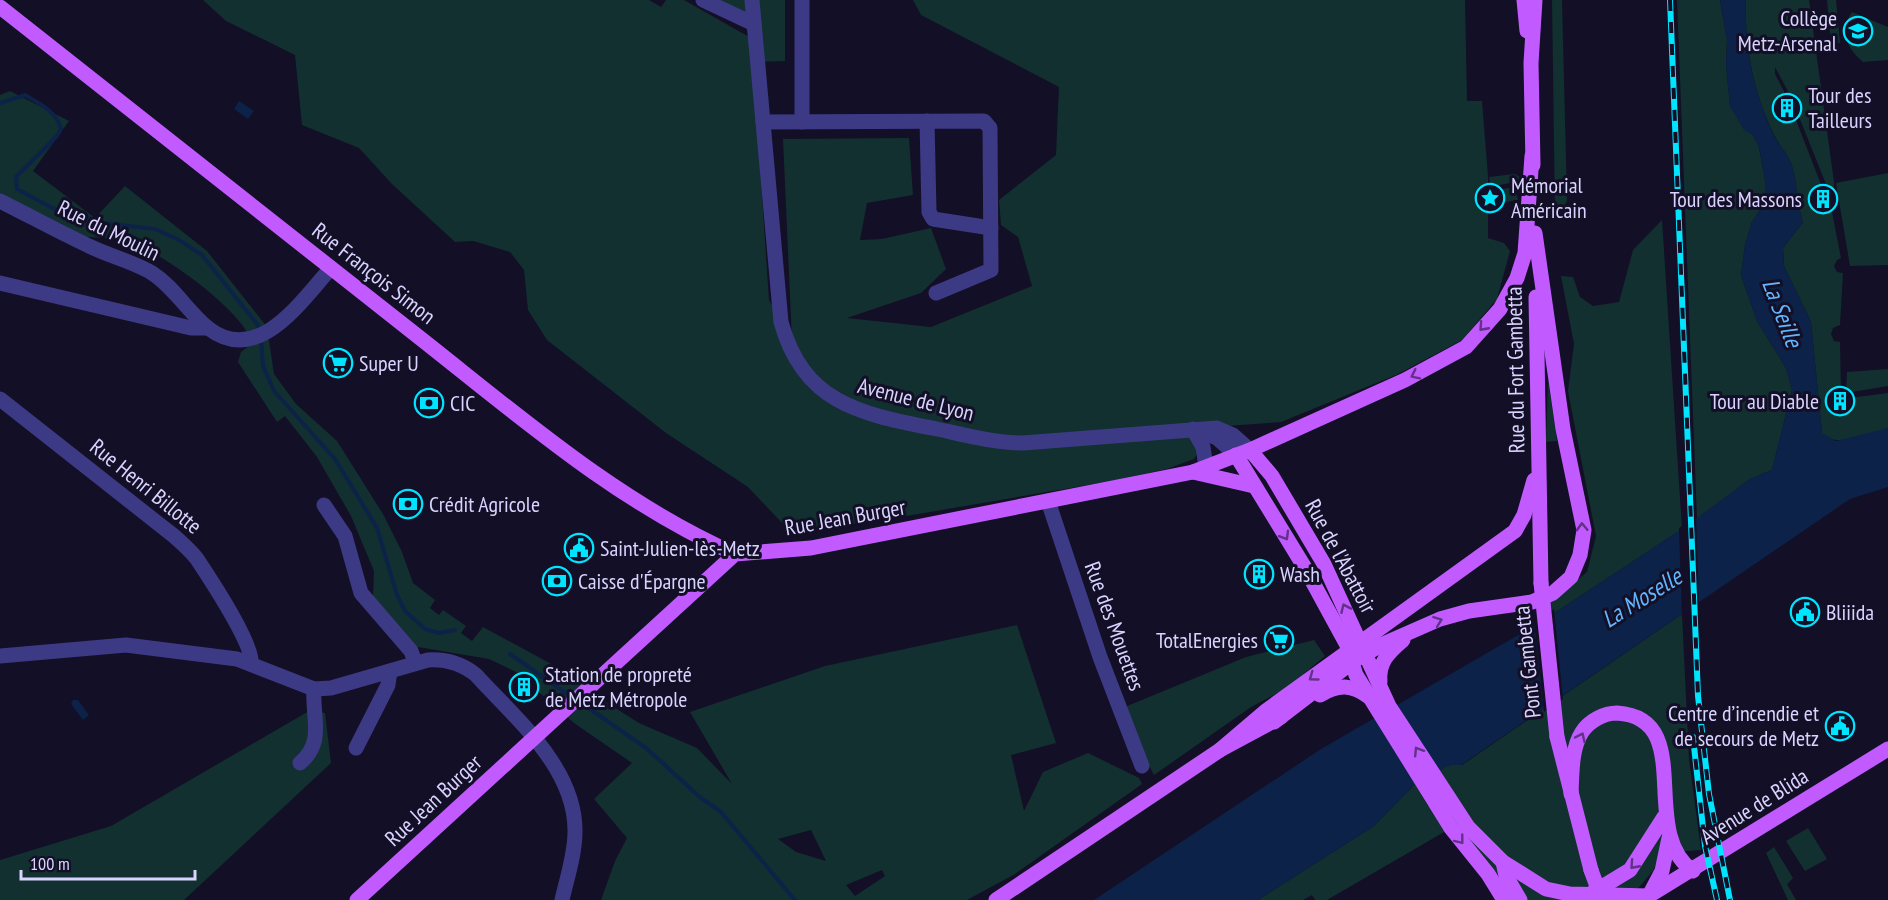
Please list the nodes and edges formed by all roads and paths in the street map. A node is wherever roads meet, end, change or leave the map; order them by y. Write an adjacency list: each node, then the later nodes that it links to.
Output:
1 (703, 0): 7 (street)
2 (752, 0): 7 (street, Avenue de Lyon)
3 (802, 0): 11 (street)
4 (1524, 0): 8 (main road)
5 (1535, 0): 8 (main road)
6 (0, 7): 16 (main road, Rue François Simon)
7 (754, 24): 10 (street, Avenue de Lyon)
8 (1531, 63): 12 (main road)
9 (927, 121): 11 (street); 14 (street); 14 (street)
10 (763, 122): 11 (street); 21 (street, Avenue de Lyon)
11 (802, 122)
12 (1532, 156): 15 (main road, Rue du Fort Gambetta); 22 (main road, Rue Jean Burger, one-way to 22)
13 (0, 201): 19 (street, Rue du Moulin)
14 (991, 228): 18 (street)
15 (1535, 233): 23 (main road, Rue du Fort Gambetta); 30 (main road, one-way to 15)
16 (331, 268): 19 (street, Rue du Moulin); 28 (main road, Rue François Simon)
17 (0, 283): 19 (street)
18 (936, 293)
19 (208, 328)
20 (0, 399): 34 (street, Rue Henri Billotte)
21 (1193, 429): 22 (street, Avenue de Lyon); 24 (street)
22 (1243, 452): 24 (main road, Rue Jean Burger); 25 (main road, Rue de l'Abattoir); 31 (main road, Rue de l'Abattoir, one-way to 22)
23 (1539, 460): 29 (main road, Rue du Fort Gambetta); 31 (main road)
24 (1200, 470): 25 (main road); 26 (main road, Rue Jean Burger)
25 (1254, 486): 31 (main road, Rue de l'Abattoir, one-way to 31)
26 (1048, 501): 28 (main road, Rue Jean Burger); 44 (street, Rue des Mouettes)
27 (324, 505): 33 (street)
28 (735, 554): 39 (main road, Rue Jean Burger)
29 (1541, 583): 45 (main road, Pont Gambetta, bridge)
30 (1414, 631): 31 (main road); 37 (main road)
31 (1356, 654): 37 (main road, Rue de l'Abattoir); 38 (main road); 42 (main road, one-way to 42)
32 (0, 656): 34 (street)
33 (416, 662): 35 (street); 39 (street)
34 (251, 663): 36 (street)
35 (390, 670): 36 (street); 40 (street)
36 (314, 689): 43 (street)
37 (1375, 694): 38 (main road); 46 (main road, Rue de l'Abattoir)
38 (1274, 722): 42 (main road)
39 (534, 738): 53 (main road, Rue Jean Burger); 54 (street)
40 (356, 748)
41 (1888, 749): 50 (main road, Avenue de Blida)
42 (1220, 750): 55 (main road)
43 (300, 763)
44 (1142, 766)
45 (1571, 794): 47 (main road, one-way to 47); 51 (main road, Pont Gambetta, bridge)
46 (1441, 800): 49 (main road); 56 (main road, one-way to 56)
47 (1664, 817): 48 (main road); 51 (main road, one-way to 51)
48 (1669, 838): 50 (main road); 52 (main road)
49 (1503, 862): 51 (main road); 57 (main road)
50 (1693, 871): 52 (main road, Avenue de Blida)
51 (1594, 898): 52 (main road)
52 (1646, 898)
53 (357, 900)
54 (562, 900)
55 (996, 900)
56 (1504, 900)
57 (1520, 900)

